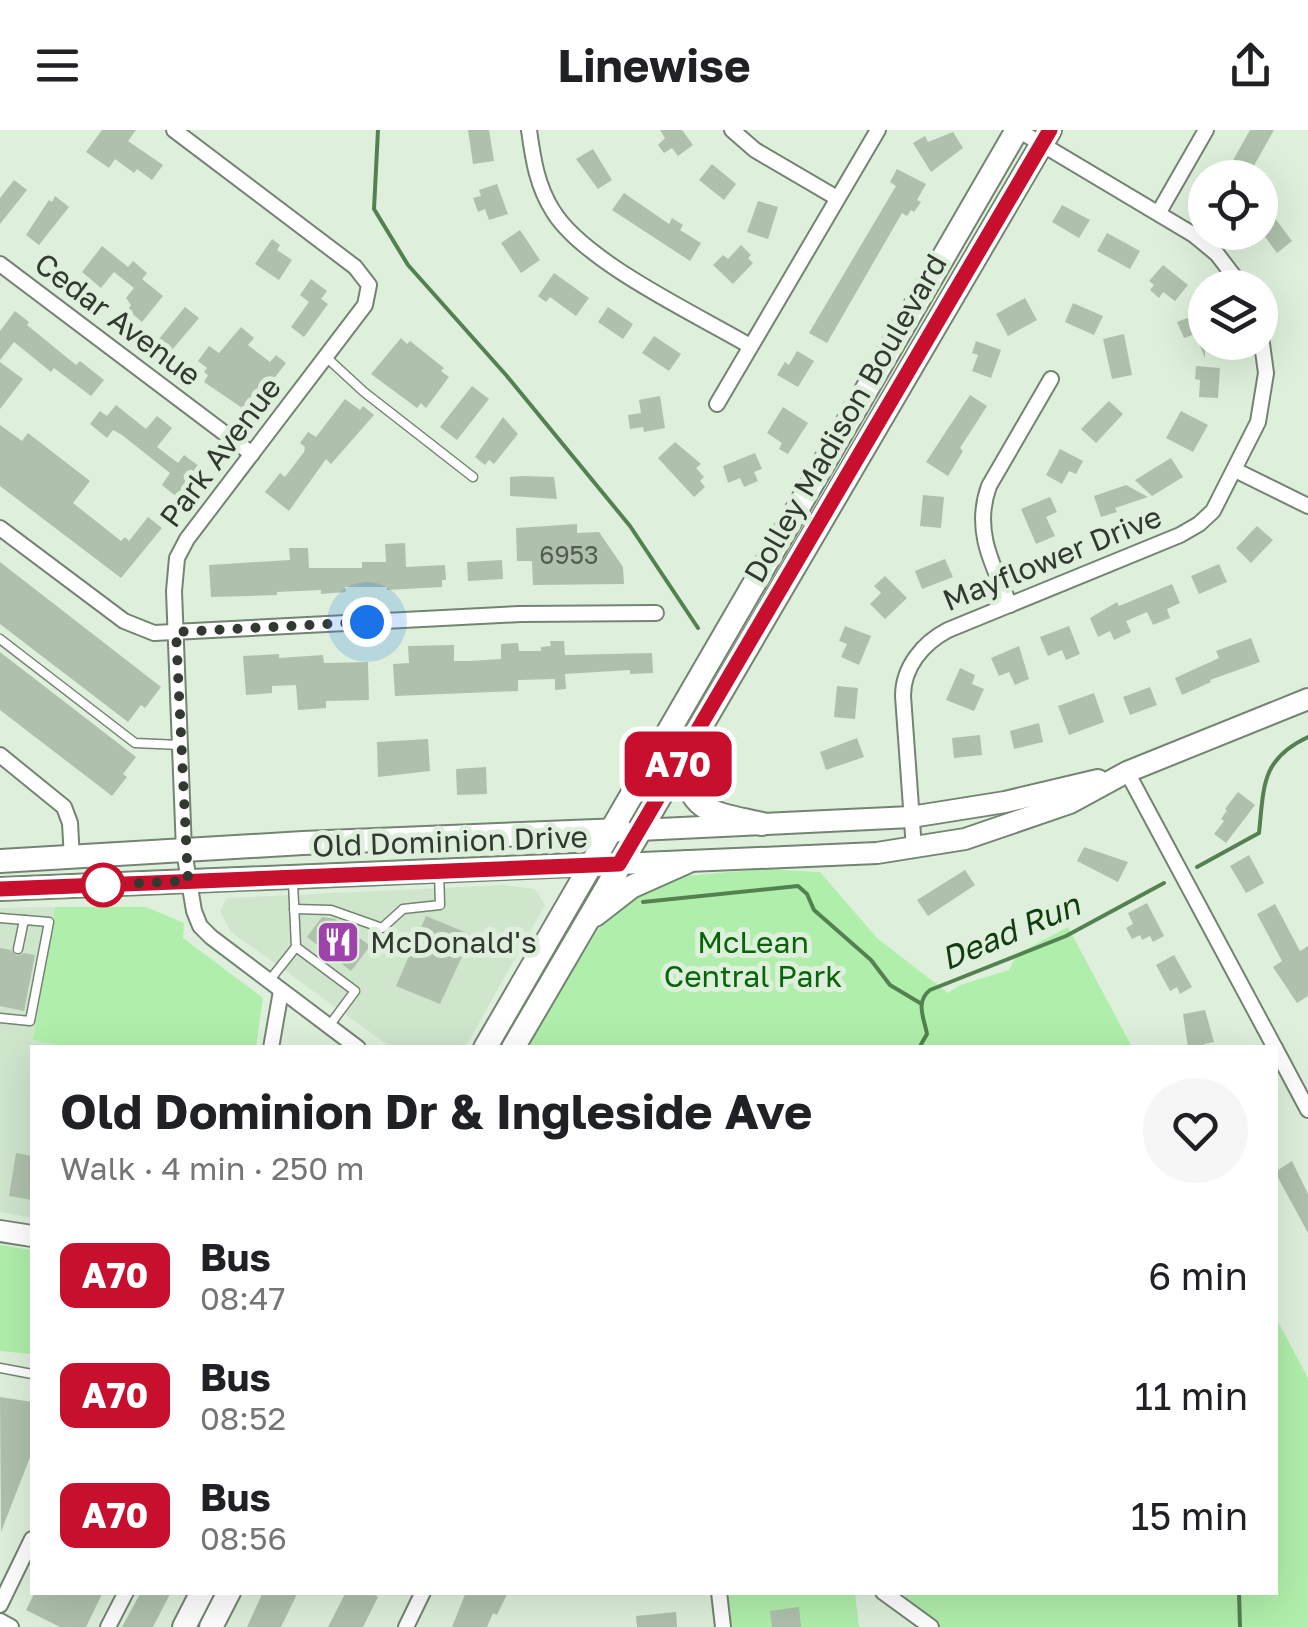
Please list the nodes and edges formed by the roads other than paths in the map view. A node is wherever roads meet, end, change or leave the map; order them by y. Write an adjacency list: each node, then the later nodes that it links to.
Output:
1 (174, 130): 13 (street, Park Avenue)
2 (529, 130): 12 (street)
3 (732, 130): 8 (street)
4 (878, 130): 8 (street)
5 (1017, 130): 7 (street); 33 (main road, Dolley Madison Boulevard)
6 (1206, 130): 9 (street)
7 (1045, 137): 9 (street); 29 (main road, Dolley Madison Boulevard)
8 (837, 198): 12 (street)
9 (1158, 212): 11 (street)
10 (0, 264): 17 (street, Cedar Avenue)
11 (1228, 270)
12 (750, 346): 16 (street)
13 (326, 357): 17 (street, Park Avenue); 19 (lane)
14 (1265, 360): 18 (street, Mayflower Drive)
15 (1051, 379): 22 (street)
16 (717, 404)
17 (252, 454): 24 (street, Park Avenue)
18 (1235, 470): 20 (street); 22 (street, Mayflower Drive)
19 (474, 478)
20 (1308, 506)
21 (0, 528): 24 (street)
22 (1010, 605): 31 (street, Mayflower Drive)
23 (656, 613): 24 (street)
24 (176, 632): 27 (street, Park Avenue)
25 (0, 639): 27 (lane)
26 (1308, 698): 30 (main road, Old Dominion Drive)
27 (180, 746): 36 (street, Park Avenue)
28 (0, 756): 37 (street)
29 (682, 758): 32 (main road); 34 (main road, Dolley Madison Boulevard)
30 (1127, 772): 31 (main road, Old Dominion Drive); 35 (main road, Old Dominion Drive); 61 (street)
31 (911, 817): 32 (main road, Old Dominion Drive); 35 (street, Mayflower Drive)
32 (762, 824): 34 (main road, Old Dominion Drive)
33 (610, 830): 34 (main road, Old Dominion Drive); 36 (main road, Old Dominion Drive); 40 (main road, Dolley Madison Boulevard)
34 (639, 830): 41 (main road, Dolley Madison Boulevard)
35 (914, 849): 39 (main road, Old Dominion Drive)
36 (184, 851): 37 (main road, Old Dominion Drive); 45 (street, Park Avenue)
37 (72, 859): 38 (main road, Old Dominion Drive)
38 (0, 861)
39 (687, 862): 41 (main road, Old Dominion Drive); 51 (main road)
40 (590, 864): 41 (main road, Old Dominion Drive); 42 (main road, Old Dominion Drive); 49 (main road, Dolley Madison Boulevard)
41 (619, 864): 51 (main road, Dolley Madison Boulevard)
42 (537, 868): 43 (main road, Old Dominion Drive); 49 (main road)
43 (439, 872): 44 (main road, Old Dominion Drive); 47 (lane)
44 (293, 878): 45 (main road, Old Dominion Drive); 47 (lane)
45 (188, 881): 46 (main road, Old Dominion Drive); 54 (street, Park Avenue)
46 (0, 889)
47 (294, 909): 52 (lane)
48 (0, 918): 50 (lane)
49 (558, 919): 59 (main road, Dolley Madison Boulevard)
50 (24, 920): 53 (lane); 55 (lane)
51 (584, 924): 60 (main road, Dolley Madison Boulevard)
52 (296, 947): 54 (lane); 56 (lane)
53 (18, 949)
54 (275, 986): 56 (street, Park Avenue); 57 (street)
55 (0, 1018)
56 (329, 1026): 58 (street, Park Avenue)
57 (271, 1045)
58 (354, 1045)
59 (487, 1045)
60 (515, 1045)
61 (1272, 1045)
62 (1278, 1056): 63 (street)
63 (1308, 1110)
64 (0, 1230): 65 (main road)
65 (30, 1236)
66 (0, 1368): 67 (lane)
67 (30, 1374)
68 (30, 1543): 75 (street)
69 (124, 1595): 78 (street)
70 (200, 1595): 79 (main road)
71 (227, 1595): 80 (main road)
72 (422, 1595): 81 (street)
73 (719, 1595): 82 (street)
74 (888, 1595): 83 (street)
75 (0, 1605)
76 (0, 1622): 77 (street)
77 (11, 1627)
78 (108, 1627)
79 (184, 1627)
80 (211, 1627)
81 (406, 1627)
82 (723, 1627)
83 (931, 1627)

